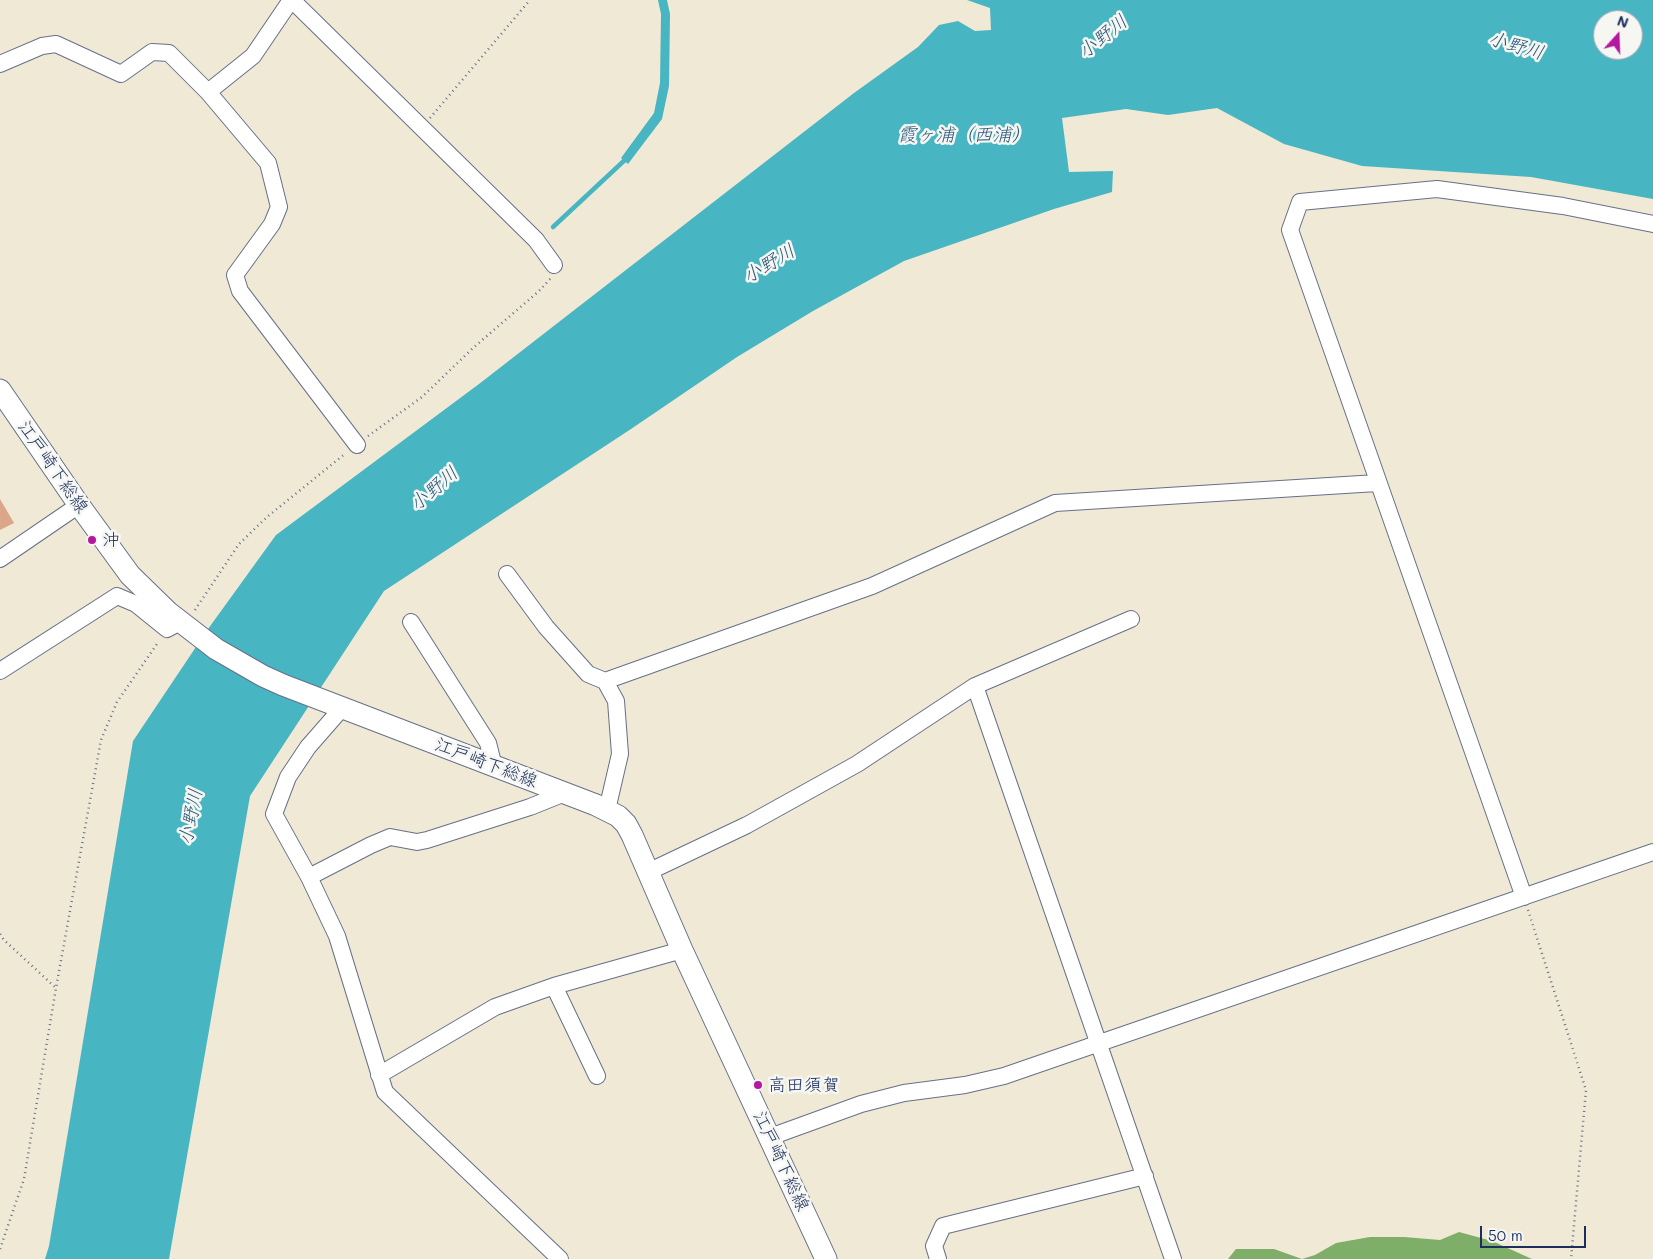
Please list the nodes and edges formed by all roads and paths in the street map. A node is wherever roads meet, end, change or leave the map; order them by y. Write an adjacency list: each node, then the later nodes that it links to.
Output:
1 (291, 0): 4 (street); 5 (street)
2 (530, 0): 5 (path)
3 (0, 64): 4 (street)
4 (208, 92): 9 (street)
5 (421, 128): 7 (street)
6 (1653, 224): 10 (street)
7 (554, 265): 9 (path)
8 (0, 390): 11 (main road, 江戸崎下総線)
9 (357, 445): 16 (path)
10 (1378, 483): 18 (street); 27 (street)
11 (79, 505): 12 (street); 16 (main road, 江戸崎下総線)
12 (0, 560)
13 (507, 574): 18 (street)
14 (1131, 620): 19 (street)
15 (411, 622): 21 (street)
16 (186, 627): 17 (street); 20 (main road, 江戸崎下総線); 31 (path)
17 (0, 671)
18 (605, 681): 23 (street)
19 (975, 686): 25 (street); 32 (street)
20 (339, 706): 21 (main road, 江戸崎下総線); 26 (street)
21 (494, 767): 22 (main road, 江戸崎下総線)
22 (565, 793): 23 (main road, 江戸崎下総線); 26 (street)
23 (607, 810): 25 (main road, 江戸崎下総線)
24 (1653, 852): 27 (street)
25 (648, 872): 29 (main road, 江戸崎下総線)
26 (308, 877): 33 (street)
27 (1524, 897): 32 (street); 42 (path)
28 (0, 934): 31 (path)
29 (682, 950): 30 (street); 35 (main road, 江戸崎下総線)
30 (554, 986): 33 (street); 34 (street)
31 (56, 988): 37 (path)
32 (1098, 1042): 35 (street); 36 (street)
33 (379, 1075): 38 (street)
34 (597, 1076)
35 (770, 1137): 39 (main road, 江戸崎下総線)
36 (1145, 1176): 40 (street); 41 (street)
37 (0, 1249)
38 (560, 1259)
39 (826, 1259)
40 (938, 1259)
41 (1173, 1259)
42 (1571, 1259)

